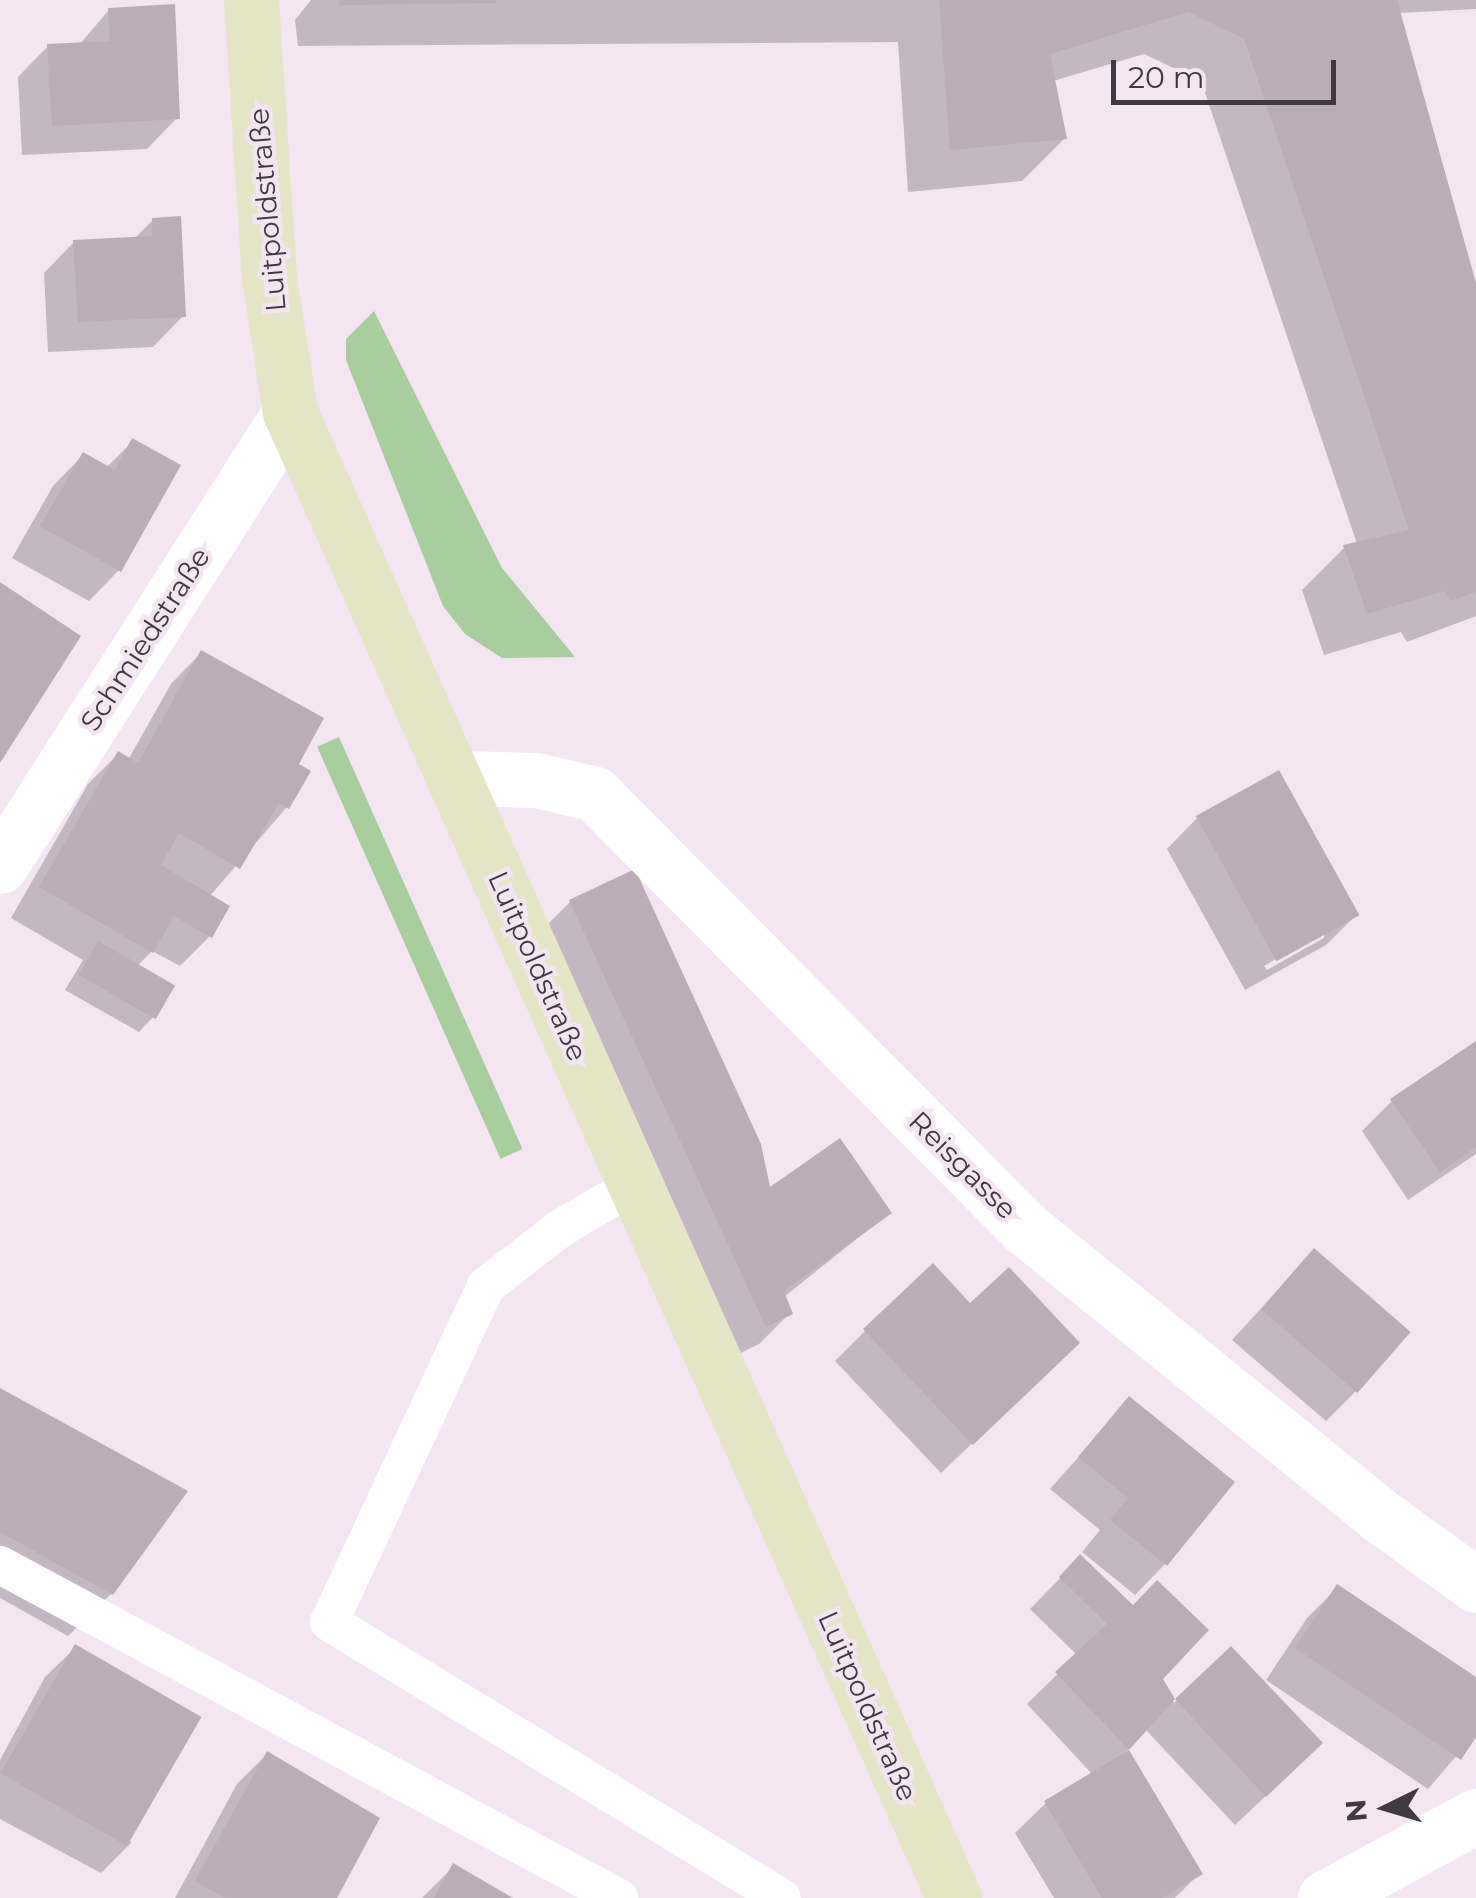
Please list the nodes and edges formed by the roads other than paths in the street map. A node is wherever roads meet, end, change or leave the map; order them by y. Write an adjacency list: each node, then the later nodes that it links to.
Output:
1 (251, 0): 2 (main road, Luitpoldstraße)
2 (290, 412): 3 (main road, Luitpoldstraße); 4 (street, Schmiedstraße)
3 (456, 778): 5 (main road, Luitpoldstraße); 7 (street, Reisgasse)
4 (0, 866)
5 (634, 1185): 10 (lane); 11 (main road, Luitpoldstraße)
6 (0, 1565): 9 (lane)
7 (1476, 1585)
8 (1476, 1816): 12 (street)
9 (620, 1898)
10 (782, 1898)
11 (954, 1898)
12 (1325, 1898)

